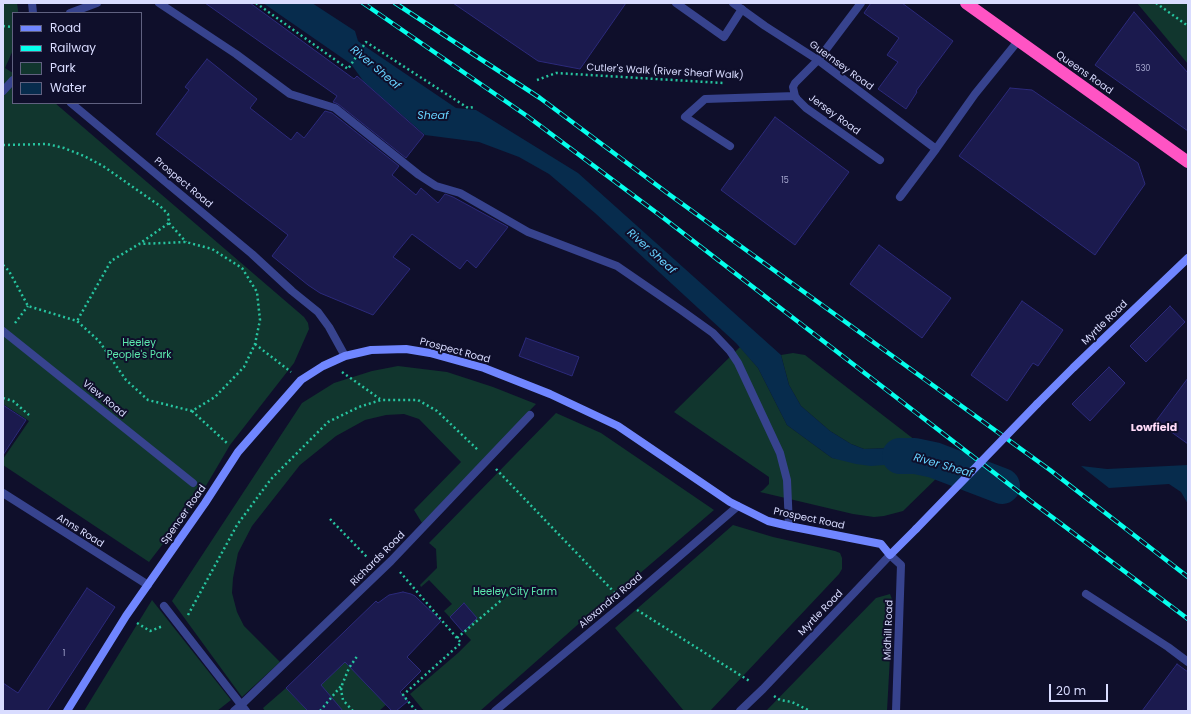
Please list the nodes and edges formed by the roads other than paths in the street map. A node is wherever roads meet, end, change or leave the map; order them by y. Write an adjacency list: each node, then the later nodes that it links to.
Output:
1 (97, 3): 8 (street)
2 (159, 3): 27 (street)
3 (676, 3): 7 (street)
4 (733, 3): 7 (street, Guernsey Road)
5 (862, 3): 10 (street, Jersey Road)
6 (966, 3): 9 (highway, Queens Road)
7 (742, 9): 10 (street, Guernsey Road)
8 (73, 12)
9 (1018, 41): 16 (street); 18 (highway, Queens Road)
10 (818, 60): 13 (street, Jersey Road); 16 (street, Guernsey Road)
11 (12, 81): 12 (street)
12 (3, 91)
13 (795, 96): 15 (street); 17 (street, Jersey Road)
14 (72, 104): 22 (street, Prospect Road)
15 (730, 146)
16 (936, 148): 19 (street)
17 (880, 160)
18 (1188, 162)
19 (900, 197)
20 (1188, 258): 28 (main road, Myrtle Road, bridge)
21 (3, 331): 24 (street, View Road)
22 (345, 356): 26 (main road, Prospect Road); 29 (main road, Spencer Road)
23 (530, 415): 33 (street, Richards Road)
24 (193, 483)
25 (3, 493): 29 (street, Anns Road)
26 (738, 506): 27 (main road, Prospect Road); 36 (street, Alexandra Road)
27 (789, 526): 28 (main road, Prospect Road)
28 (890, 555): 37 (street, Myrtle Road); 38 (street, Midhill Road)
29 (148, 585): 34 (main road, Spencer Road)
30 (1086, 594): 32 (street)
31 (164, 606): 33 (street)
32 (1188, 662)
33 (244, 708): 35 (street, Richards Road)
34 (67, 711)
35 (234, 711)
36 (495, 711)
37 (740, 711)
38 (896, 711)

